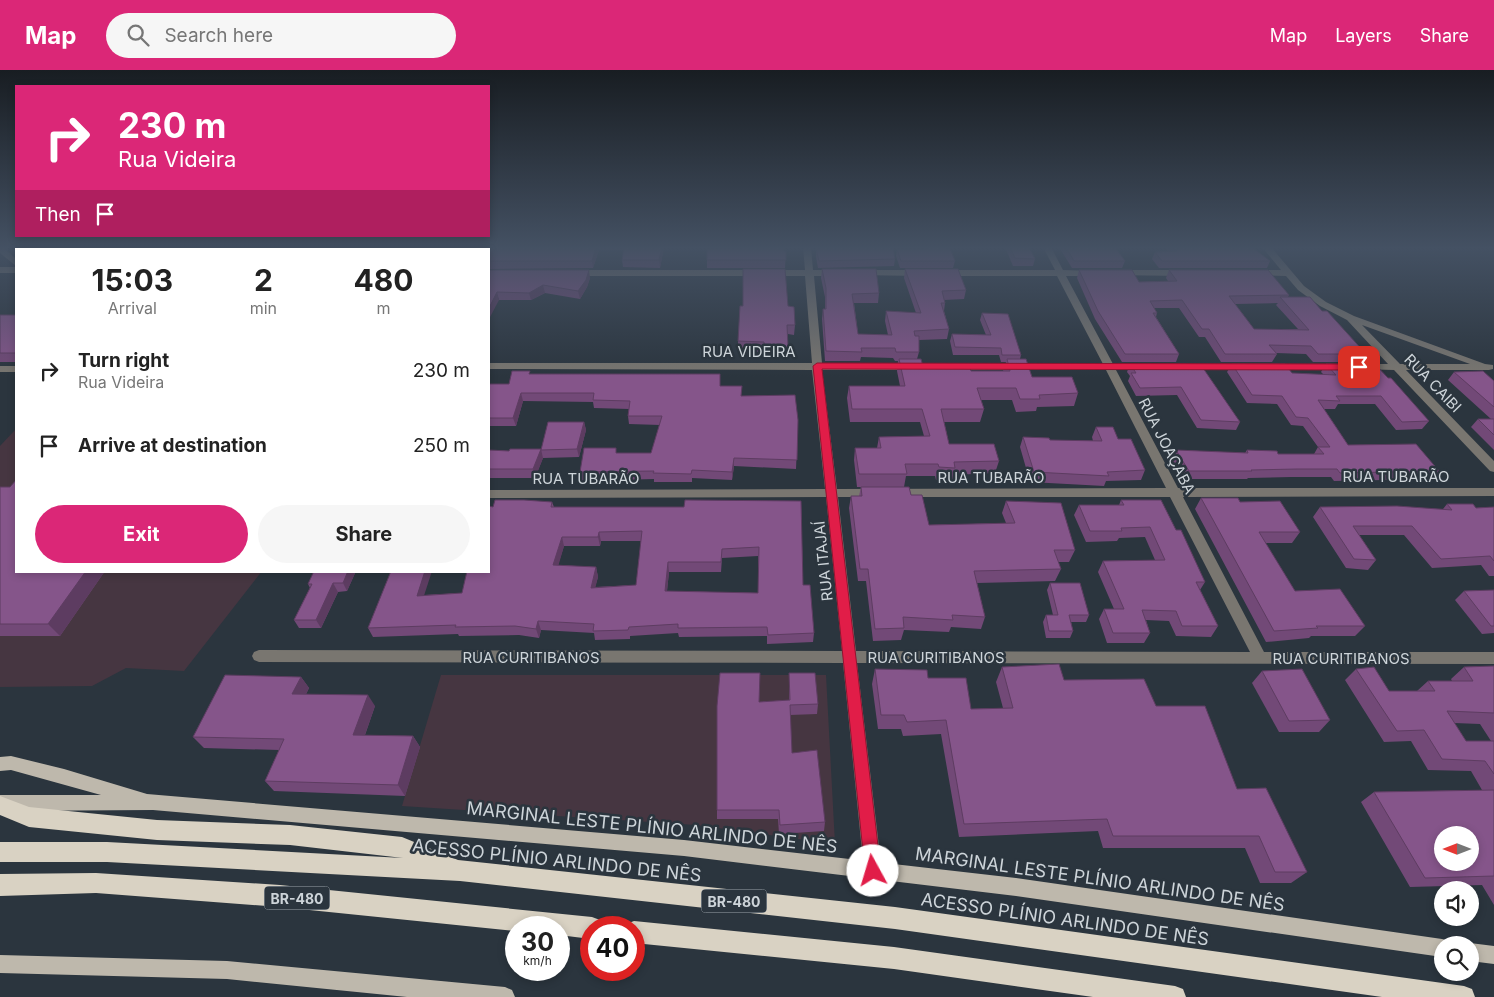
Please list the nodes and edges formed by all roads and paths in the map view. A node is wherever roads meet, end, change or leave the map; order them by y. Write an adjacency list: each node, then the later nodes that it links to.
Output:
1 (811, 290): 6 (street, RUA ITAJAÍ)
2 (1069, 290): 7 (street, RUA JOAÇABA)
3 (1304, 290): 4 (street)
4 (1351, 318): 8 (street, RUA CAIBI); 9 (street)
5 (490, 366): 6 (street, RUA VIDEIRA)
6 (817, 366): 7 (street, RUA VIDEIRA); 14 (street, RUA ITAJAÍ)
7 (1109, 366): 8 (street, RUA VIDEIRA); 15 (street, RUA JOAÇABA)
8 (1398, 367): 9 (street, RUA VIDEIRA); 12 (street, RUA CAIBI)
9 (1492, 368)
10 (0, 369): 11 (street)
11 (15, 369)
12 (1494, 468)
13 (1494, 492): 15 (street, RUA TUBARÃO)
14 (831, 493): 15 (street, RUA TUBARÃO); 16 (street, RUA TUBARÃO); 18 (street, RUA ITAJAÍ)
15 (1174, 493): 19 (street, RUA JOAÇABA)
16 (490, 494)
17 (259, 656): 18 (street, RUA CURITIBANOS)
18 (850, 657): 19 (street, RUA CURITIBANOS); 26 (street, RUA ITAJAÍ)
19 (1260, 658): 20 (street, RUA CURITIBANOS)
20 (1494, 658)
21 (0, 764): 22 (main road, MARGINAL LESTE PLÍNIO ARLINDO DE NÊS)
22 (153, 802): 23 (main road, MARGINAL LESTE PLÍNIO ARLINDO DE NÊS); 26 (main road, MARGINAL LESTE PLÍNIO ARLINDO DE NÊS)
23 (0, 804): 25 (highway)
24 (0, 852): 25 (highway, ACESSO PLÍNIO ARLINDO DE NÊS / BR-480)
25 (460, 871): 36 (highway, ACESSO PLÍNIO ARLINDO DE NÊS / BR-480)
26 (873, 871): 30 (main road, MARGINAL LESTE PLÍNIO ARLINDO DE NÊS)
27 (0, 885): 28 (highway, BR-480)
28 (580, 927)
29 (645, 933): 35 (highway)
30 (1434, 947)
31 (1479, 953): 32 (main road)
32 (1494, 955)
33 (0, 964): 34 (main road)
34 (505, 997)
35 (1175, 997)
36 (1464, 997)

